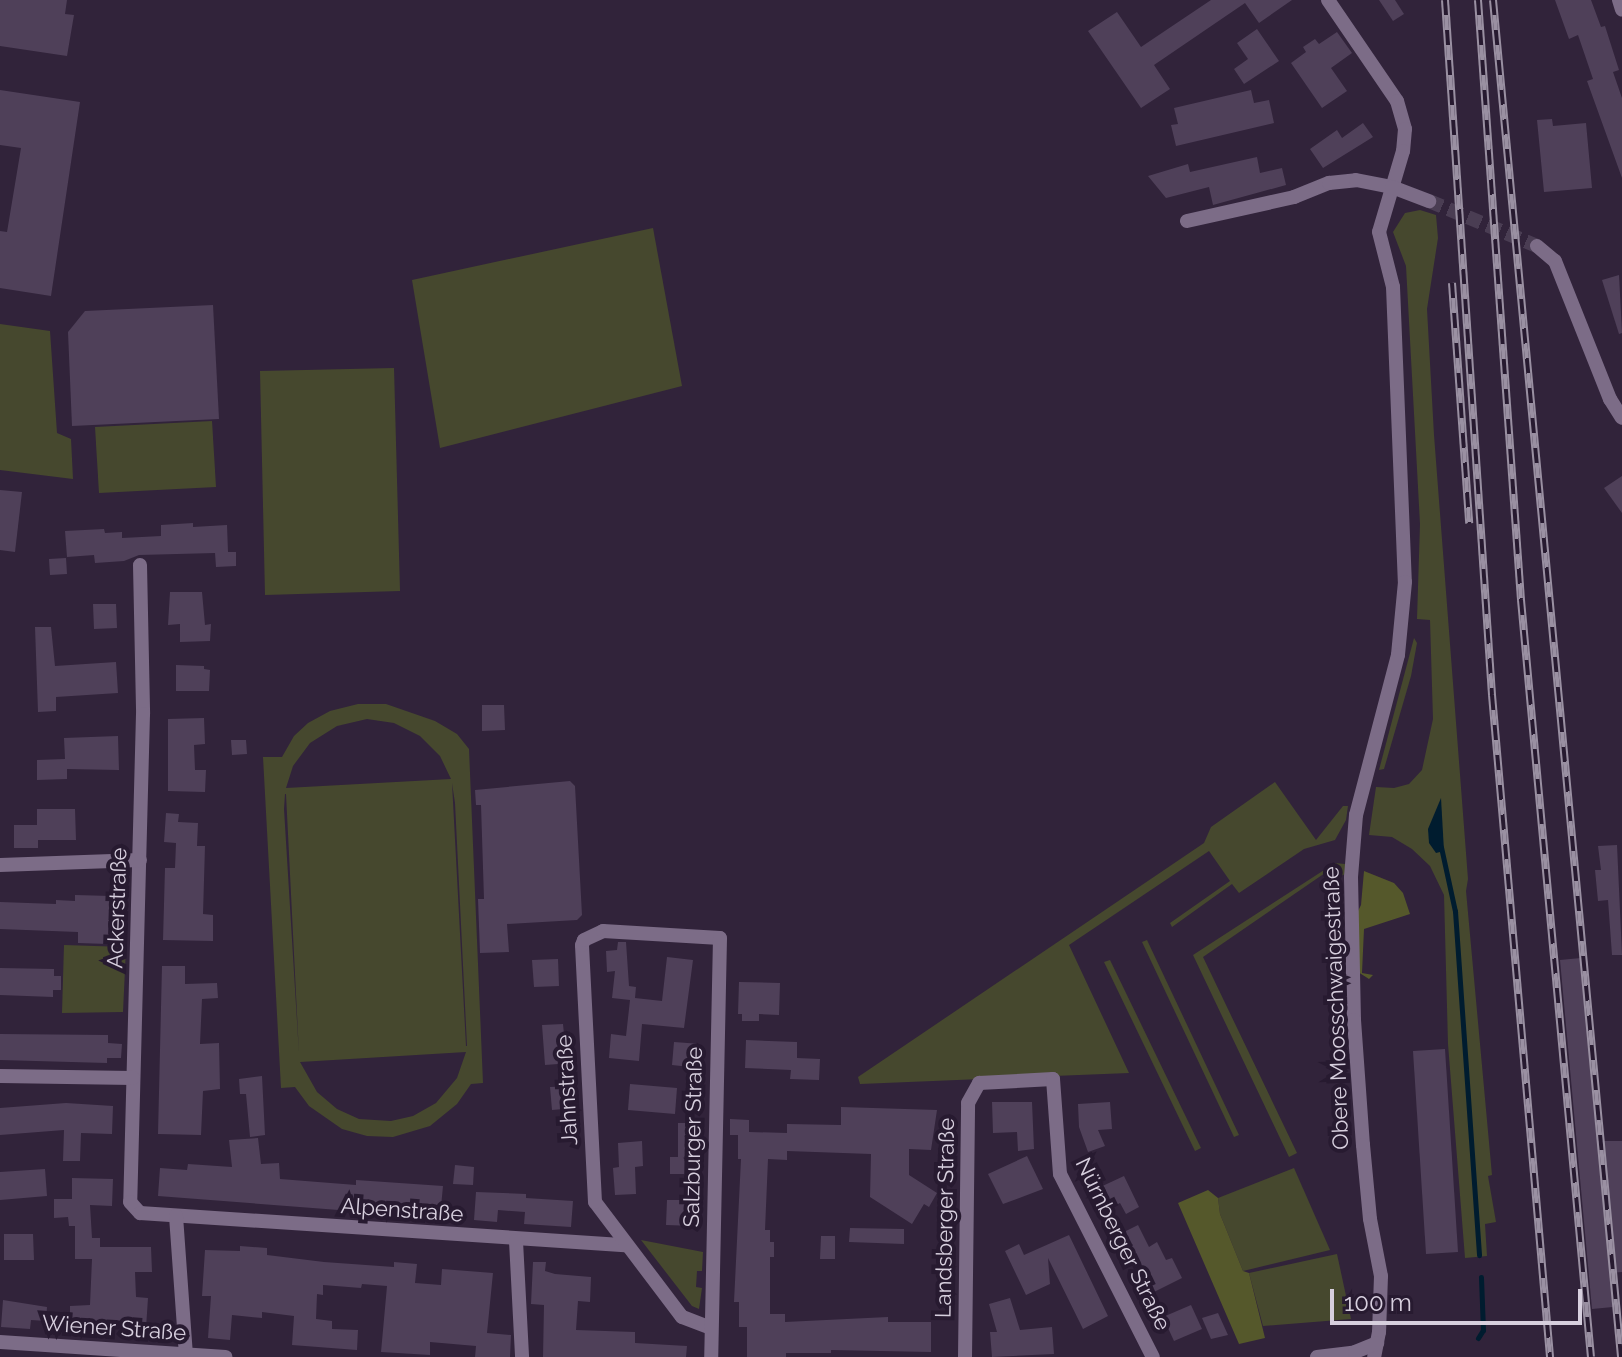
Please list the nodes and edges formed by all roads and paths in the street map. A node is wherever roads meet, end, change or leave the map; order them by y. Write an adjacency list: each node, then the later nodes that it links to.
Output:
1 (1328, 0): 4 (street, Obere Moosschwaigestraße)
2 (1619, 0): 3 (street)
3 (1622, 10)
4 (1392, 187): 5 (street); 6 (street); 22 (street, Obere Moosschwaigestraße)
5 (1429, 201)
6 (1187, 221)
7 (1537, 246): 8 (street)
8 (1616, 397): 9 (street)
9 (1622, 418)
10 (140, 565): 11 (street, Ackerstraße)
11 (140, 860): 12 (street); 15 (street, Ackerstraße)
12 (0, 865)
13 (720, 938): 19 (street, Jahnstraße); 20 (street, Salzburger Straße)
14 (0, 1076): 15 (street)
15 (133, 1078): 17 (street, Ackerstraße)
16 (979, 1083): 28 (street, Landsberger Straße); 29 (street, Nürnberger Straße)
17 (176, 1216): 18 (street, Alpenstraße); 23 (street)
18 (516, 1241): 19 (street, Alpenstraße); 26 (street)
19 (625, 1245): 20 (street, Jahnstraße)
20 (711, 1332): 27 (street)
21 (0, 1342): 23 (street, Wiener Straße)
22 (1376, 1350): 24 (street)
23 (186, 1356): 25 (street, Wiener Straße)
24 (1334, 1356): 30 (street)
25 (226, 1357)
26 (522, 1357)
27 (711, 1357)
28 (965, 1357)
29 (1153, 1357)
30 (1317, 1357)

